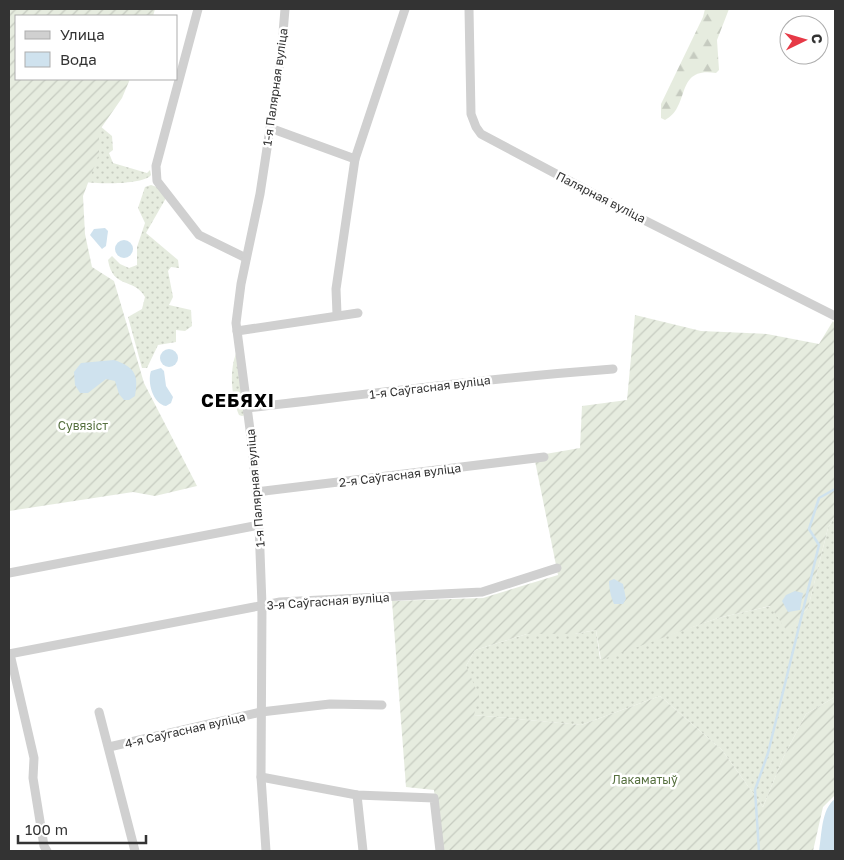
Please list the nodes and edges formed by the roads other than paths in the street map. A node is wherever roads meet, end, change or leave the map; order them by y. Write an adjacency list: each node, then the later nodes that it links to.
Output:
1 (198, 9): 7 (street)
2 (285, 9): 5 (street, 1-я Палярная вуліца)
3 (405, 9): 6 (street)
4 (469, 9): 10 (street, Палярная вуліца)
5 (270, 128): 6 (street); 7 (street, 1-я Палярная вуліца)
6 (355, 160): 9 (street)
7 (246, 258): 11 (street, 1-я Палярная вуліца)
8 (358, 313): 9 (street)
9 (336, 314): 11 (street)
10 (835, 316)
11 (237, 331): 13 (street, 1-я Палярная вуліца)
12 (613, 369): 13 (street, 1-я Саўгасная вуліца)
13 (248, 408): 15 (street, 1-я Палярная вуліца)
14 (544, 458): 15 (street, 2-я Саўгасная вуліца)
15 (256, 492): 16 (street, 1-я Палярная вуліца)
16 (259, 524): 18 (street); 19 (street, 1-я Палярная вуліца)
17 (557, 568): 19 (street, 3-я Саўгасная вуліца)
18 (9, 573)
19 (262, 605): 20 (street, 3-я Саўгасная вуліца); 23 (street, 1-я Палярная вуліца)
20 (10, 654): 27 (street)
21 (382, 706): 23 (street, 4-я Саўгасная вуліца)
22 (99, 712): 24 (street)
23 (261, 712): 24 (street, 4-я Саўгасная вуліца); 25 (street, 1-я Палярная вуліца)
24 (109, 747): 28 (street)
25 (261, 777): 26 (street); 29 (street, 1-я Палярная вуліца)
26 (357, 794): 30 (street); 31 (street)
27 (47, 851)
28 (135, 851)
29 (266, 851)
30 (363, 851)
31 (440, 851)

